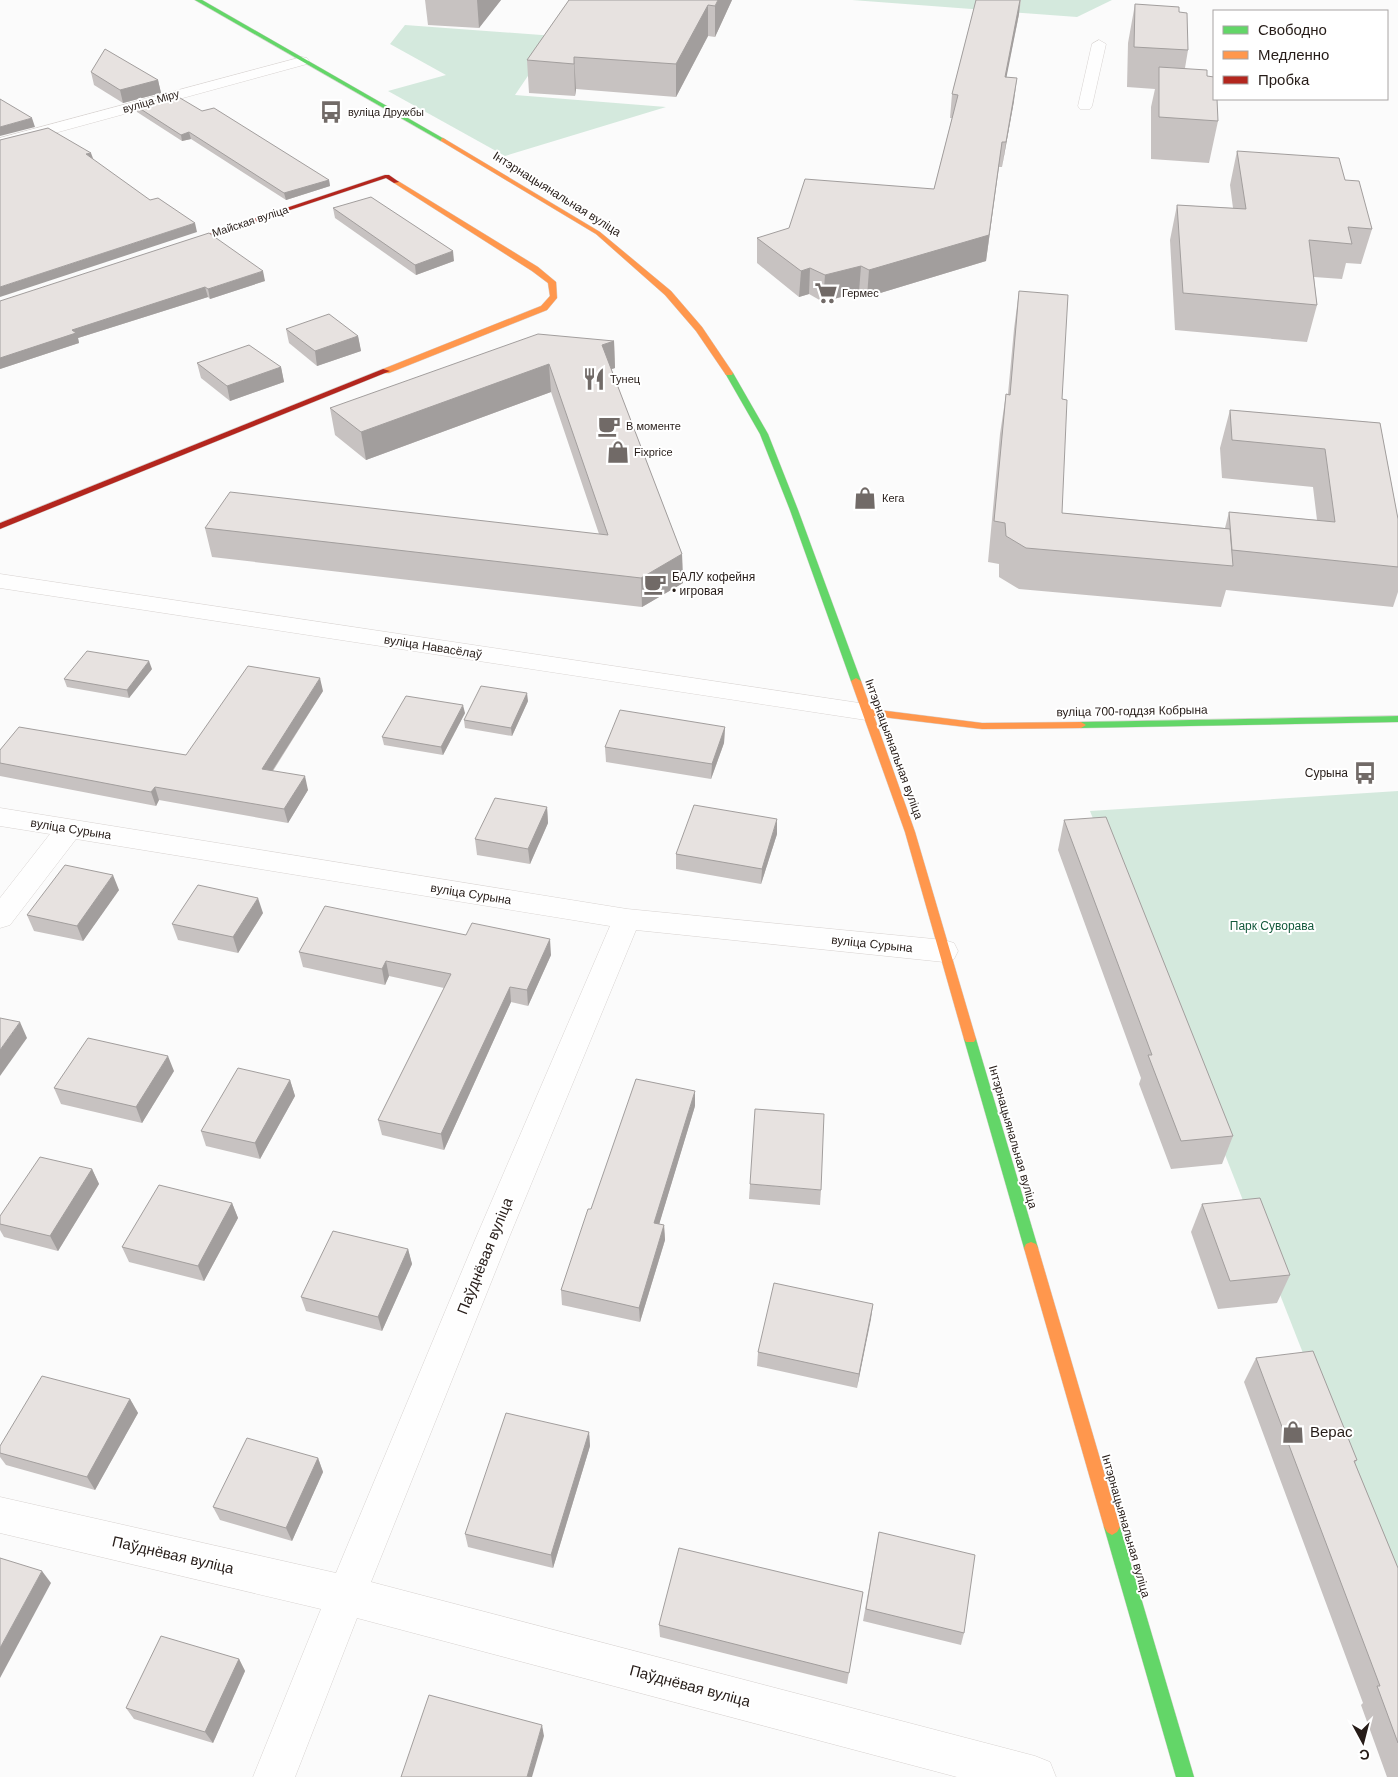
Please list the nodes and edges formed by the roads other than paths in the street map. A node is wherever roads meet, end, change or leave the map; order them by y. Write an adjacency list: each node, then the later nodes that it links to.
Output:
1 (198, 0): 3 (main road, Інтэрнацыянальная вуліца)
2 (1099, 44): 4 (street)
3 (302, 60): 5 (street, вуліца Міру); 9 (main road, Інтэрнацыянальная вуліца)
4 (1085, 106)
5 (0, 143)
6 (170, 248): 7 (main road, Майская вуліца)
7 (0, 526)
8 (0, 581): 9 (street, вуліца Навасёлаў)
9 (866, 712): 10 (main road, вуліца 700-годдзя Кобрына); 15 (main road, Інтэрнацыянальная вуліца)
10 (1398, 719)
11 (0, 817): 12 (street, вуліца Сурына)
12 (69, 829): 13 (street); 14 (street, вуліца Сурына)
13 (0, 918)
14 (627, 919): 15 (street, вуліца Сурына); 17 (street, Паўднёвая вуліца)
15 (944, 951): 20 (main road, Інтэрнацыянальная вуліца)
16 (0, 1515): 17 (street, Паўднёвая вуліца)
17 (345, 1595): 18 (street, Паўднёвая вуліца); 19 (street, Паўднёвая вуліца)
18 (274, 1777)
19 (1034, 1777)
20 (1185, 1777)

